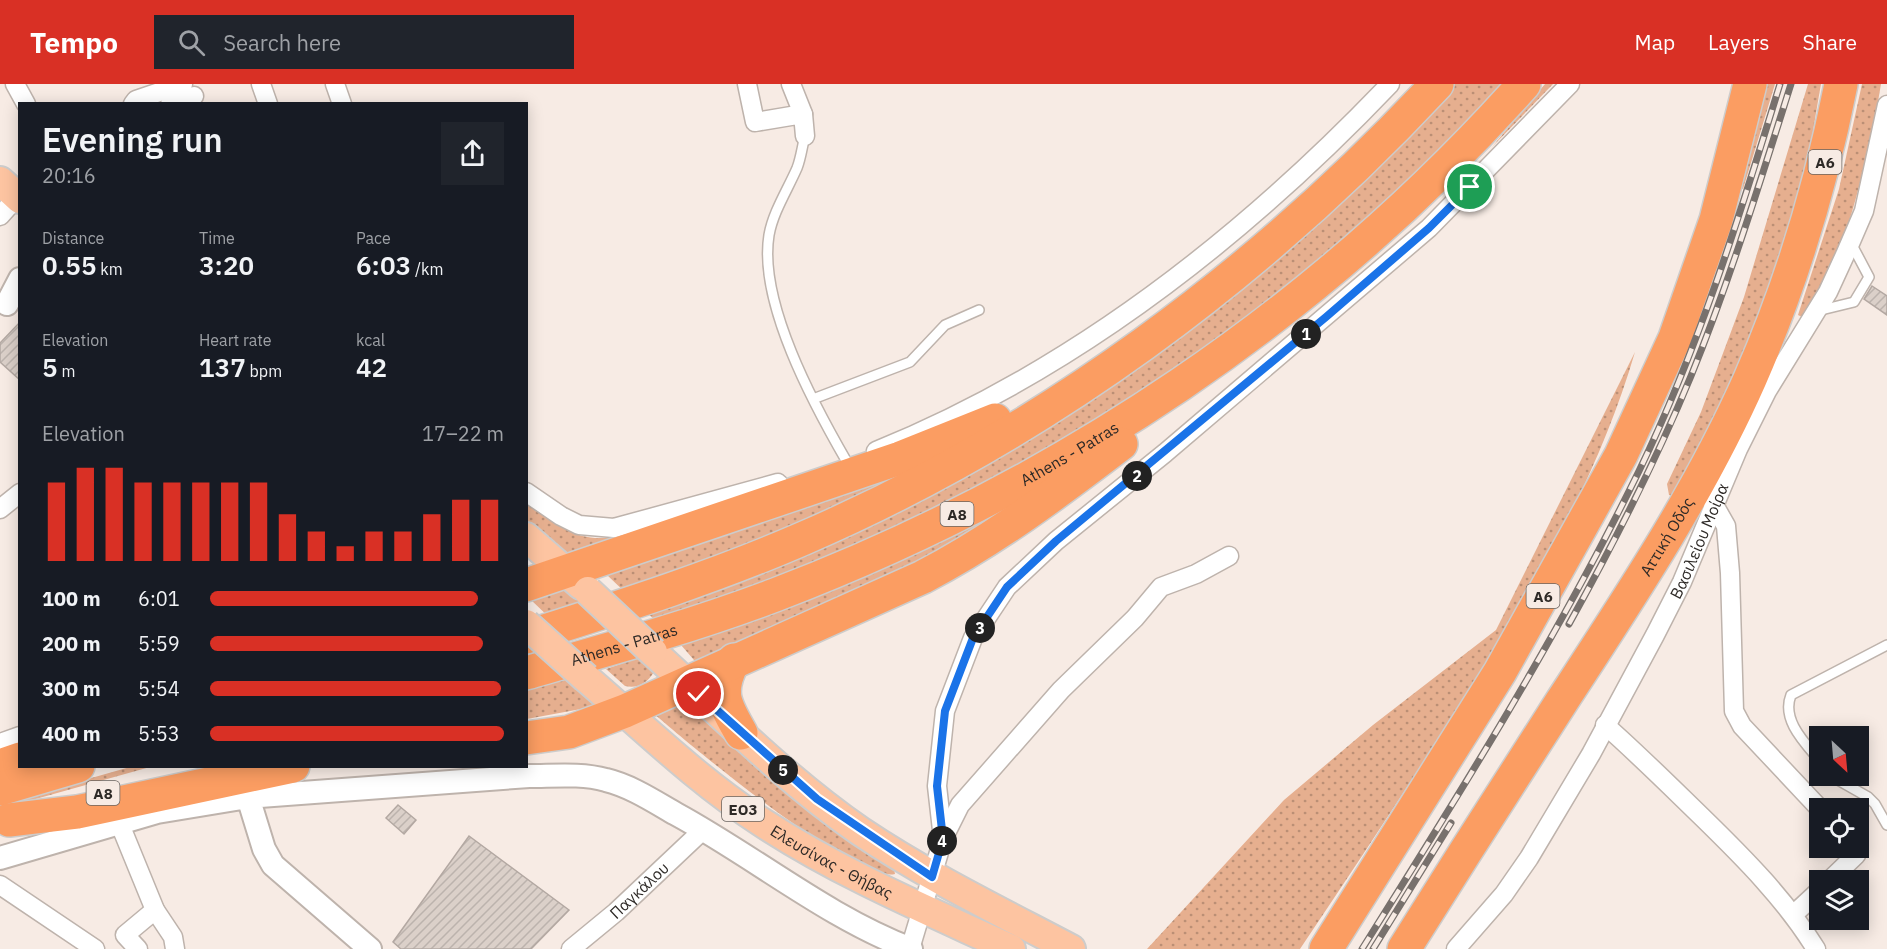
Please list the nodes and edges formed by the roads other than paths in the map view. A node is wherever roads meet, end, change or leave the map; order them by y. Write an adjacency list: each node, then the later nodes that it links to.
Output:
1 (15, 84): 13 (street)
2 (261, 84): 16 (street)
3 (335, 84): 17 (street)
4 (747, 84): 19 (street)
5 (791, 84): 19 (street)
6 (1390, 84): 32 (street)
7 (1437, 84): 30 (highway)
8 (1524, 84): 25 (highway, Athens - Patras / Α8)
9 (1570, 84): 66 (street)
10 (1750, 84): 84 (highway, Α6)
11 (1841, 84): 85 (highway, Αττική Οδός / Α6)
12 (191, 92): 14 (street); 15 (street)
13 (25, 102)
14 (135, 102)
15 (174, 102)
16 (267, 102)
17 (341, 102)
18 (1887, 105): 21 (street, Βασιλείου Μοίρα)
19 (803, 114): 20 (street)
20 (805, 136): 31 (lane)
21 (1882, 160): 24 (street, Βασιλείου Μοίρα)
22 (0, 164): 23 (main road)
23 (11, 194)
24 (1851, 242): 29 (street, Βασιλείου Μοίρα); 29 (lane)
25 (1341, 265): 44 (highway); 45 (highway, Athens - Patras / Α8)
26 (18, 283): 27 (street)
27 (9, 303)
28 (979, 310): 31 (lane)
29 (1817, 311): 35 (street, Βασιλείου Μοίρα)
30 (1106, 369): 39 (highway); 42 (highway)
31 (813, 399): 32 (lane)
32 (847, 462): 33 (street)
33 (528, 493)
34 (18, 495): 36 (street)
35 (1713, 503): 48 (street, Βασιλείου Μοίρα); 62 (street)
36 (0, 509)
37 (528, 539): 39 (main road)
38 (1229, 556): 66 (street)
39 (577, 581): 40 (highway); 46 (main road, bridge)
40 (528, 585)
41 (528, 626): 47 (main road, Ελευσίνας - Θήβας / ΕΟ3, bridge)
42 (528, 636)
43 (1887, 645): 53 (lane)
44 (734, 660): 46 (highway); 49 (highway)
45 (528, 671)
46 (687, 682): 47 (highway); 49 (main road)
47 (625, 711): 51 (highway); 73 (main road, Ελευσίνας - Θήβας / ΕΟ3)
48 (1605, 725): 75 (street); 86 (street, Βασιλείου Μοίρα)
49 (741, 733): 70 (main road)
50 (18, 737): 52 (street)
51 (528, 738)
52 (0, 743)
53 (1809, 746)
54 (18, 760): 55 (highway)
55 (0, 766)
56 (71, 768): 60 (highway, Α8)
57 (189, 768): 58 (highway, Α8)
58 (284, 768)
59 (1849, 786): 64 (lane)
60 (0, 789)
61 (248, 797): 63 (street); 65 (street); 79 (street)
62 (1810, 798)
63 (119, 822): 67 (street); 74 (street)
64 (1887, 825)
65 (704, 829): 80 (street, Παγκάλου); 81 (street)
66 (943, 839): 70 (street)
67 (0, 858)
68 (1853, 858): 69 (street)
69 (1840, 870)
70 (932, 877): 73 (street); 83 (main road)
71 (0, 885): 76 (street)
72 (1809, 900): 75 (street)
73 (922, 908): 81 (street); 82 (main road, Ελευσίνας - Θήβας / ΕΟ3)
74 (155, 910): 77 (street); 78 (street)
75 (1793, 915): 87 (street)
76 (95, 949)
77 (138, 949)
78 (175, 949)
79 (369, 949)
80 (570, 949)
81 (911, 949)
82 (1011, 949)
83 (1071, 949)
84 (1326, 949)
85 (1404, 949)
86 (1456, 949)
87 (1816, 949)

